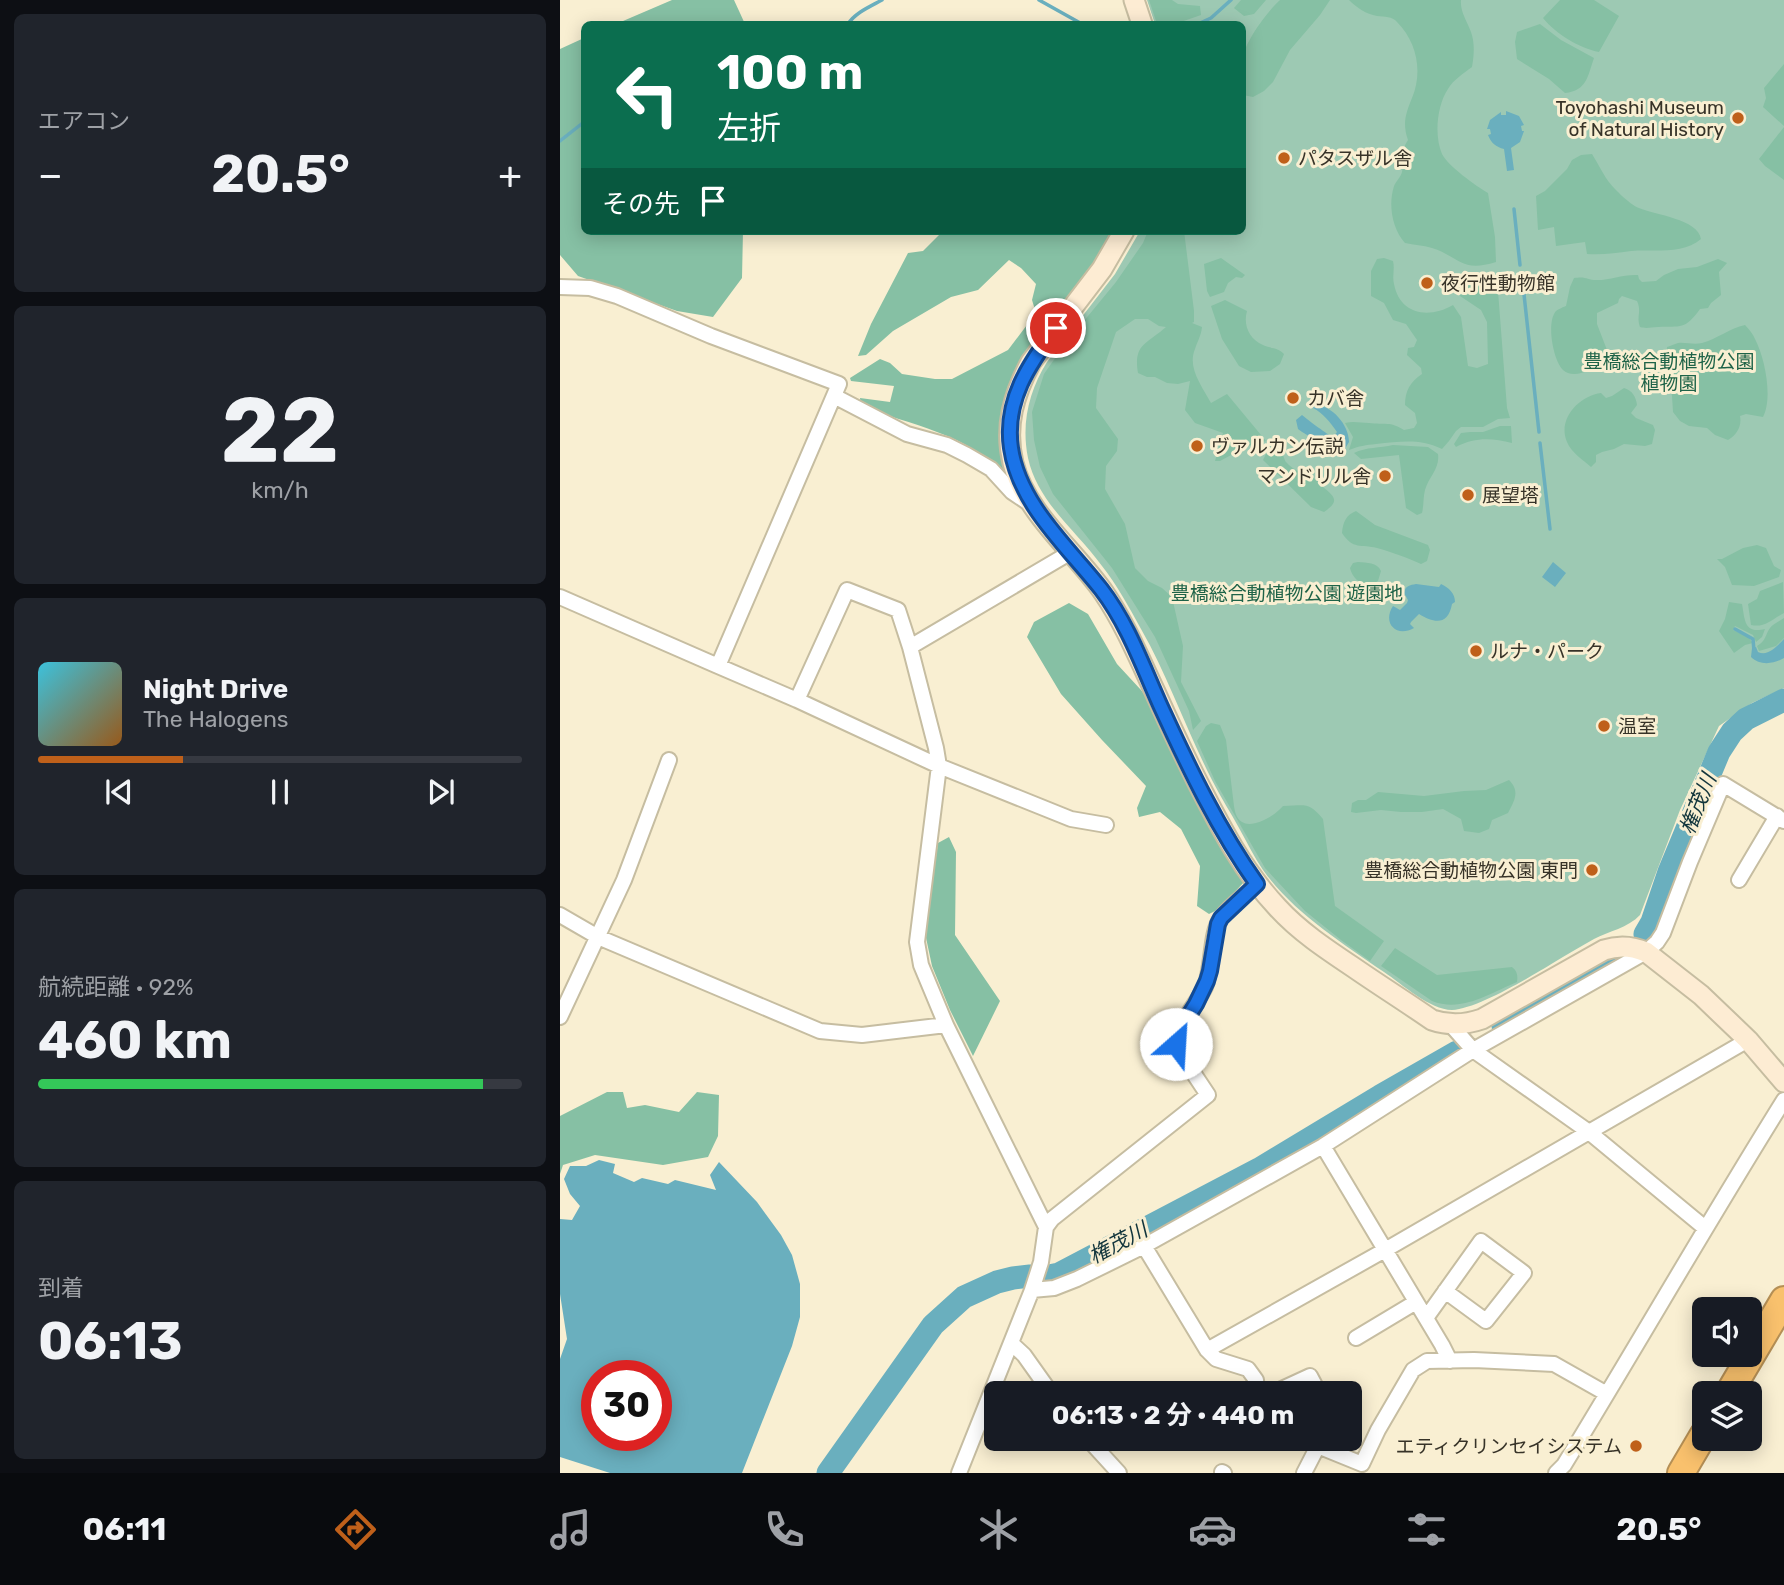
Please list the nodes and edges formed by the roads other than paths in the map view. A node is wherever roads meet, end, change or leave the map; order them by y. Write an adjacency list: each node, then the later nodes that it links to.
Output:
1 (1134, 0): 2 (street)
2 (1141, 21)
3 (1122, 235): 6 (street)
4 (560, 287): 5 (street)
5 (834, 397): 6 (street); 10 (street)
6 (1035, 507): 7 (street)
7 (1071, 552): 9 (street); 17 (street)
8 (560, 597): 10 (street)
9 (910, 648): 11 (street); 13 (street)
10 (718, 666): 11 (street)
11 (797, 700): 13 (street)
12 (669, 760): 19 (street)
13 (939, 766): 15 (street); 22 (street)
14 (1780, 818): 16 (street); 20 (street)
15 (1105, 825)
16 (1739, 880)
17 (1257, 884): 23 (street); 30 (street)
18 (560, 915): 19 (street)
19 (598, 937): 21 (street); 22 (street)
20 (1646, 952): 23 (street); 24 (street); 25 (street)
21 (560, 1017)
22 (946, 1025): 30 (street)
23 (1451, 1025): 25 (street)
24 (1748, 1040): 26 (street); 28 (street)
25 (1473, 1051): 28 (street); 29 (street)
26 (1784, 1082)
27 (1784, 1100): 31 (street)
28 (1589, 1132): 31 (street); 33 (street)
29 (1323, 1146): 32 (street); 33 (street)
30 (1046, 1227): 34 (street)
31 (1705, 1228): 50 (street)
32 (1144, 1245): 34 (street); 42 (street)
33 (1385, 1250): 37 (street); 42 (street)
34 (1032, 1288): 41 (street)
35 (1445, 1291): 35 (street); 38 (street)
36 (1784, 1300): 48 (highway)
37 (1416, 1301): 38 (street); 40 (street)
38 (1426, 1318): 43 (street)
39 (1784, 1335): 49 (highway)
40 (1356, 1338)
41 (1011, 1343): 44 (street); 56 (street)
42 (1207, 1350): 45 (street)
43 (1450, 1361): 50 (street); 53 (street)
44 (1042, 1381)
45 (1256, 1381)
46 (1299, 1381): 47 (street)
47 (1313, 1381)
48 (1736, 1381)
49 (1756, 1381)
50 (1607, 1394): 59 (street)
51 (1099, 1451): 57 (street)
52 (1315, 1451): 58 (street)
53 (1337, 1451)
54 (1694, 1451): 60 (highway)
55 (1715, 1451): 61 (highway)
56 (959, 1473)
57 (1119, 1473)
58 (1304, 1473)
59 (1556, 1473)
60 (1681, 1473)
61 (1702, 1473)

